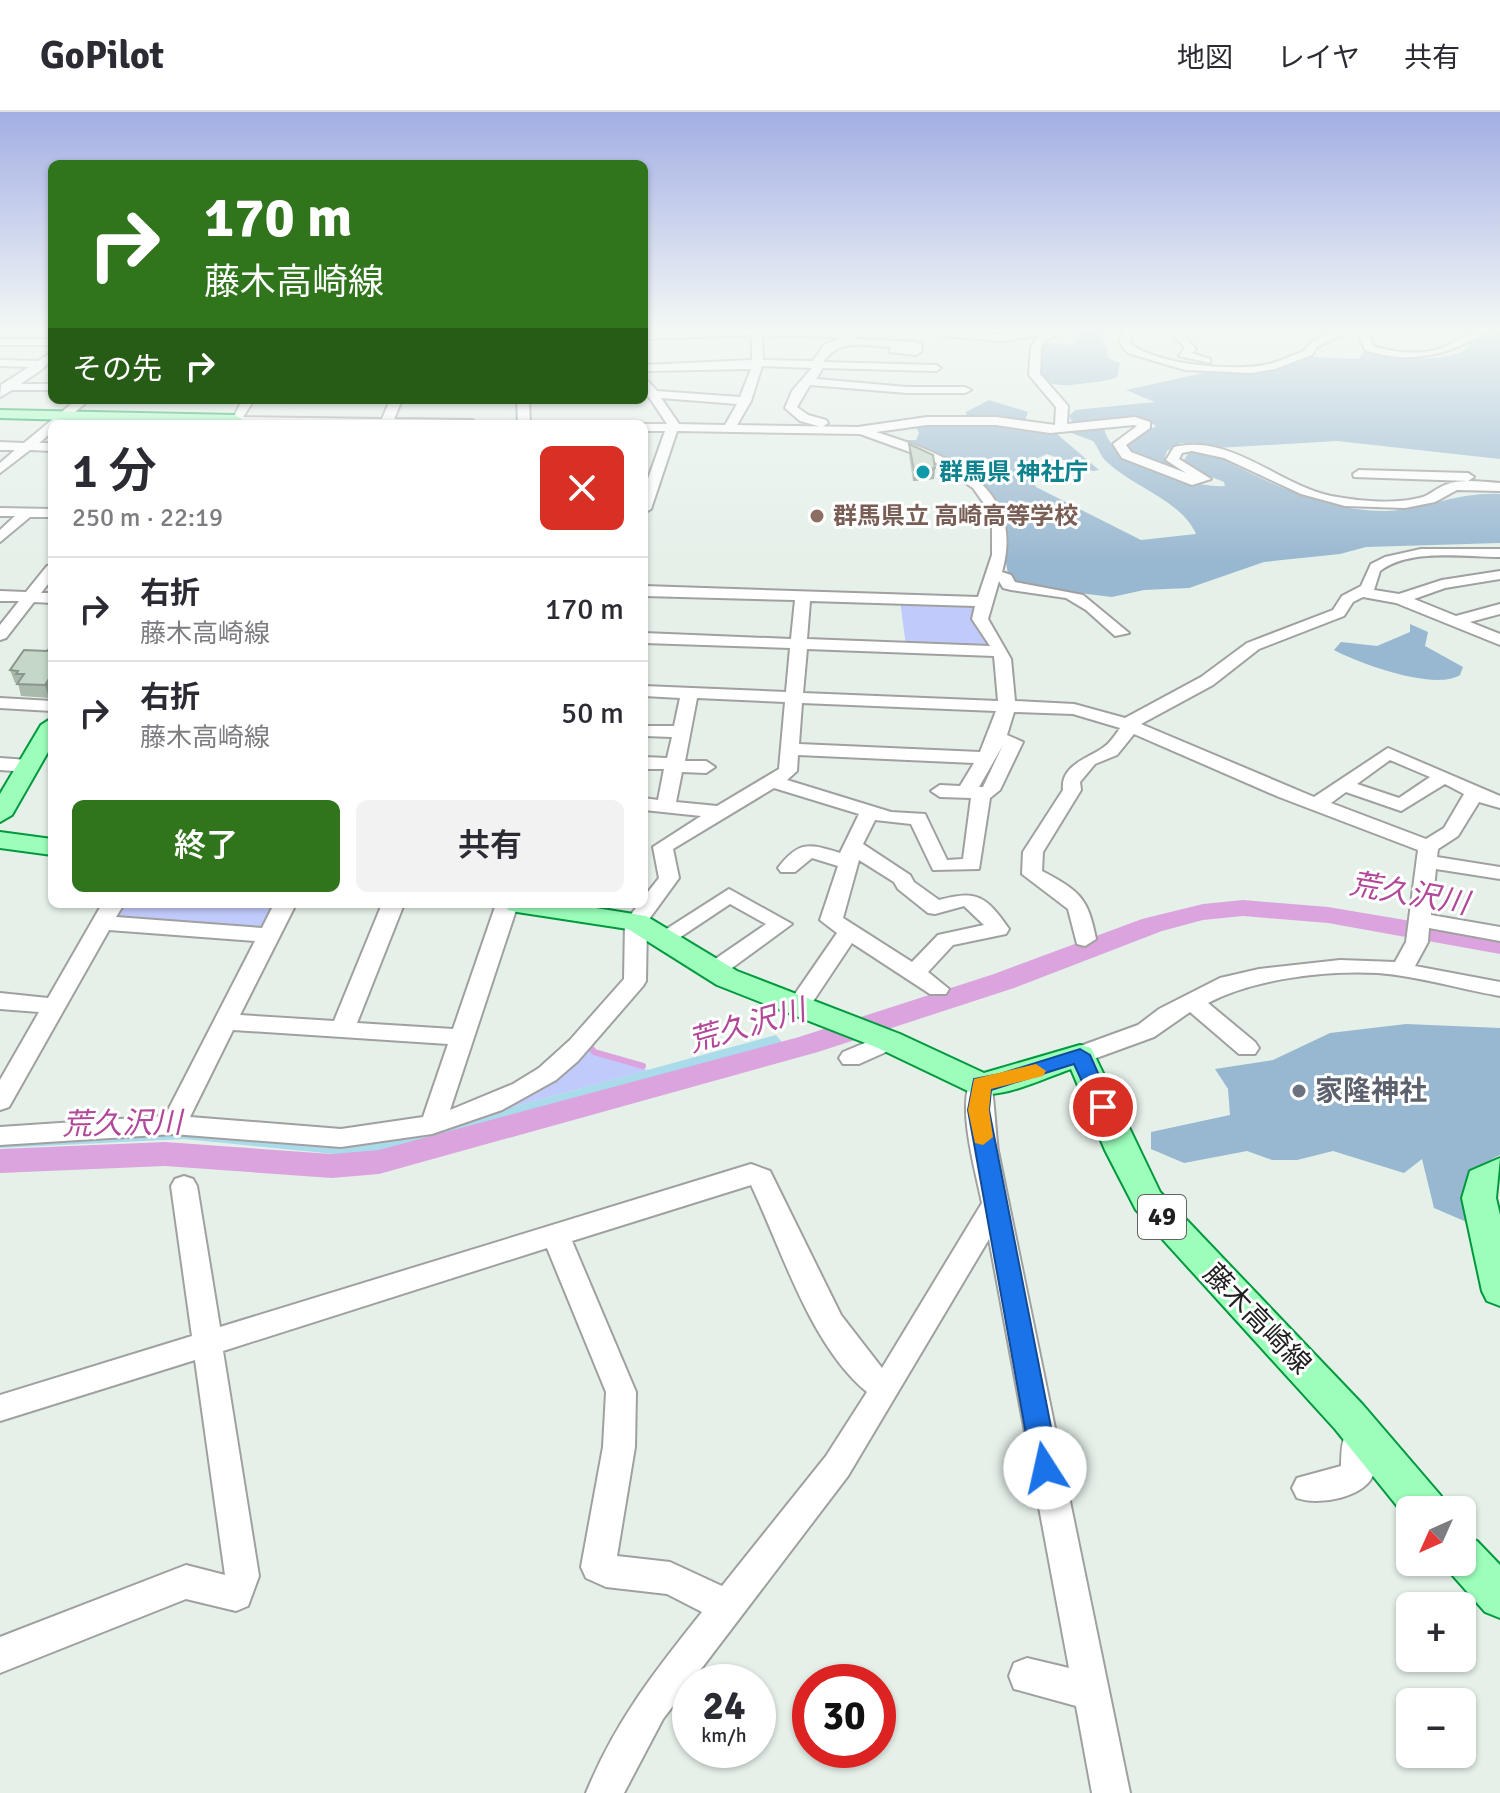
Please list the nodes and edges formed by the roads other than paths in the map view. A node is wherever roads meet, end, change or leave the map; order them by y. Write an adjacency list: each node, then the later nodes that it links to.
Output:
1 (659, 407): 10 (street)
2 (741, 407): 11 (street)
3 (791, 407): 14 (street)
4 (1062, 407): 13 (street)
5 (923, 408): 6 (street)
6 (952, 408)
7 (0, 414): 8 (main road)
8 (48, 421)
9 (648, 427): 10 (street)
10 (673, 427): 11 (street); 19 (street)
11 (729, 428): 14 (street)
12 (48, 429): 16 (street)
13 (1061, 429): 14 (street); 25 (street)
14 (858, 431): 33 (street)
15 (0, 446): 16 (street)
16 (27, 447): 17 (street); 20 (street)
17 (48, 447)
18 (648, 456): 19 (street)
19 (661, 457): 23 (street)
20 (0, 469)
21 (1359, 474): 22 (street)
22 (1407, 475): 24 (street); 25 (street)
23 (649, 480)
24 (1386, 486)
25 (1481, 486): 26 (street)
26 (1500, 487)
27 (0, 512): 28 (street)
28 (26, 513): 29 (street); 30 (street)
29 (48, 513)
30 (0, 538)
31 (1495, 556): 36 (street)
32 (48, 574): 39 (street)
33 (994, 574): 42 (street); 45 (street)
34 (1500, 575): 41 (street)
35 (648, 591): 37 (street)
36 (1362, 592): 41 (street); 57 (street)
37 (803, 596): 42 (street); 49 (street)
38 (0, 597): 39 (street)
39 (29, 597): 40 (street); 46 (street)
40 (48, 598)
41 (1400, 599): 44 (street)
42 (983, 602): 50 (street)
43 (1500, 609): 44 (street)
44 (1457, 621): 48 (street)
45 (1121, 633)
46 (0, 635)
47 (648, 638): 49 (street)
48 (1500, 640)
49 (799, 644): 50 (street); 53 (street)
50 (1000, 651): 55 (street)
51 (648, 691): 52 (street)
52 (690, 693): 53 (street); 59 (street)
53 (794, 696): 55 (street); 62 (street)
54 (0, 703): 56 (street)
55 (1007, 704): 57 (street); 61 (street)
56 (48, 706)
57 (1129, 725): 78 (street); 101 (street)
58 (648, 731): 59 (street)
59 (681, 732): 66 (street)
60 (48, 736): 67 (main road)
61 (999, 739): 63 (street); 73 (street)
62 (789, 749): 63 (street); 70 (street)
63 (986, 758): 73 (street)
64 (648, 763): 66 (street)
65 (0, 764): 67 (street)
66 (675, 765): 68 (street); 77 (street)
67 (28, 766): 81 (main road)
68 (706, 767)
69 (1444, 776): 71 (street); 71 (street); 74 (street)
70 (772, 781): 79 (street); 80 (street)
71 (1345, 786): 78 (street)
72 (940, 791): 73 (street)
73 (978, 794): 80 (street)
74 (1474, 794): 75 (street); 85 (street)
75 (1500, 802)
76 (648, 804): 77 (street)
77 (666, 805): 79 (street)
78 (1316, 805): 85 (street)
79 (721, 812): 88 (street)
80 (869, 813): 84 (street)
81 (0, 815)
82 (0, 840): 83 (main road)
83 (48, 846)
84 (850, 854): 86 (street); 97 (street); 104 (street)
85 (1428, 854): 87 (street); 96 (street)
86 (788, 868)
87 (1500, 873)
88 (648, 907)
89 (283, 908): 99 (street)
90 (391, 908): 112 (street)
91 (506, 908): 113 (street)
92 (543, 908): 95 (main road)
93 (647, 908): 95 (street)
94 (108, 913): 99 (street); 109 (street)
95 (636, 922): 100 (main road); 120 (street)
96 (1417, 927): 98 (street); 102 (street)
97 (848, 933): 104 (street); 110 (street)
98 (1500, 934)
99 (269, 935): 111 (street)
100 (665, 937): 103 (main road); 103 (street)
101 (1085, 939)
102 (1401, 970): 106 (street); 108 (street)
103 (713, 971): 110 (main road)
104 (915, 972): 105 (street)
105 (938, 989)
106 (1500, 989)
107 (0, 1001): 109 (street)
108 (1193, 1002): 115 (street); 116 (street)
109 (56, 1006): 119 (street)
110 (798, 1007): 114 (main road)
111 (224, 1022): 112 (street); 121 (street)
112 (342, 1030): 113 (street)
113 (461, 1037): 120 (street)
114 (886, 1040): 117 (street); 118 (main road)
115 (1247, 1048)
116 (1080, 1055): 118 (main road); 131 (main road, 藤木高崎線 / 49)
117 (851, 1058)
118 (981, 1084): 125 (street)
119 (0, 1101)
120 (434, 1121): 121 (street)
121 (173, 1125): 122 (street)
122 (0, 1136)
123 (1500, 1170): 127 (main road)
124 (184, 1186): 128 (street)
125 (996, 1202): 129 (street); 139 (street)
126 (555, 1234): 128 (street); 129 (street); 136 (street)
127 (1500, 1291)
128 (208, 1342): 130 (street); 137 (street)
129 (885, 1389): 136 (street)
130 (0, 1408)
131 (1364, 1436): 132 (street); 133 (main road, 藤木高崎線 / 49)
132 (1308, 1488)
133 (1414, 1496)
134 (1476, 1570): 135 (main road)
135 (1500, 1597)
136 (725, 1606): 140 (street)
137 (0, 1655)
138 (1027, 1676): 139 (street)
139 (1092, 1692): 141 (street)
140 (605, 1793)
141 (1111, 1793)

